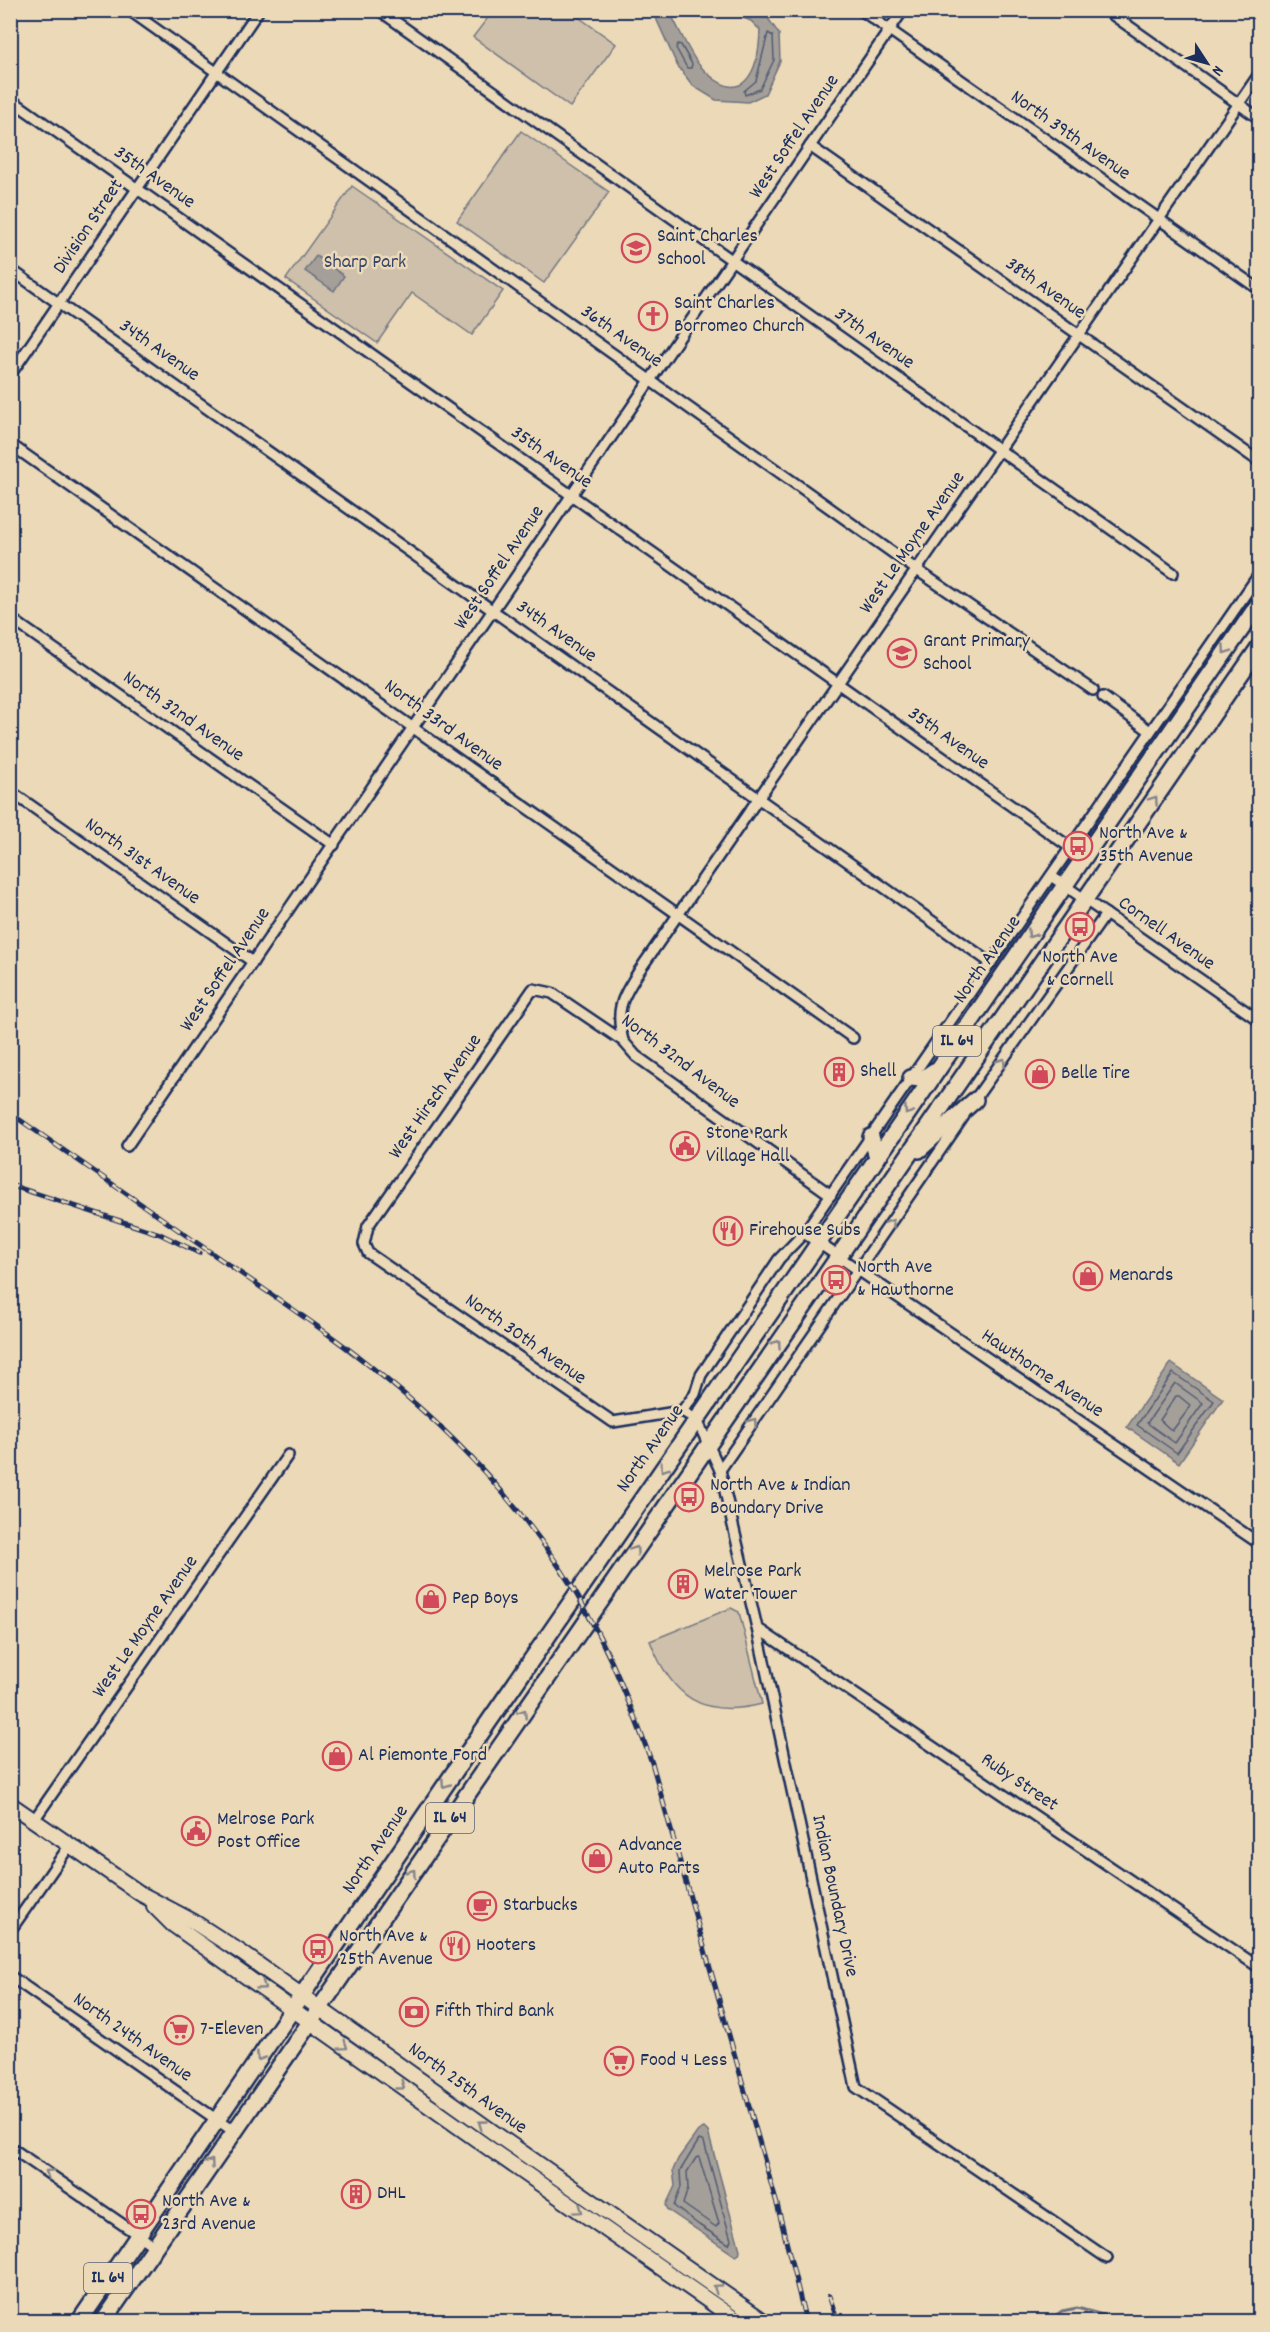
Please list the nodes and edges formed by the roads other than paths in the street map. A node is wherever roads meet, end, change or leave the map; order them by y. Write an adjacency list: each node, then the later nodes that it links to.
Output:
1 (129, 10): 8 (street, 36th Avenue)
2 (259, 10): 8 (street, Division Street)
3 (378, 10): 16 (street, 37th Avenue)
4 (861, 10): 7 (street, North 39th Avenue)
5 (903, 10): 7 (street, West Soffel Avenue)
6 (1106, 10): 11 (street)
7 (889, 30): 13 (street, West Soffel Avenue); 15 (street, North 39th Avenue)
8 (216, 73): 14 (street, Division Street); 22 (street, 36th Avenue)
9 (1260, 73): 11 (street, West Le Moyne Avenue)
10 (10, 99): 14 (street, 35th Avenue)
11 (1238, 104): 12 (street); 15 (street, West Le Moyne Avenue)
12 (1260, 119)
13 (810, 146): 16 (street, West Soffel Avenue); 20 (street, 38th Avenue)
14 (138, 188): 19 (street, Division Street); 26 (street, 35th Avenue)
15 (1158, 220): 18 (street, North 39th Avenue); 20 (street, West Le Moyne Avenue)
16 (732, 261): 22 (street, West Soffel Avenue); 24 (street, 37th Avenue)
17 (10, 269): 19 (street, 34th Avenue)
18 (1260, 290)
19 (60, 303): 21 (street, Division Street); 31 (street, 34th Avenue)
20 (1079, 335): 24 (street, West Le Moyne Avenue); 25 (street, 38th Avenue)
21 (10, 375)
22 (651, 380): 26 (street, West Soffel Avenue); 27 (street, 36th Avenue)
23 (10, 444): 37 (street, North 33rd Avenue)
24 (999, 450): 27 (street, West Le Moyne Avenue); 28 (street, 37th Avenue)
25 (1260, 462)
26 (572, 495): 31 (street, West Soffel Avenue); 34 (street, 35th Avenue)
27 (917, 570): 34 (street, West Le Moyne Avenue); 35 (street, 36th Avenue)
28 (1173, 573)
29 (1260, 573): 38 (street, North Avenue)
30 (1260, 602): 44 (main road, North Avenue / IL 64, one-way to 44)
31 (494, 610): 37 (street, West Soffel Avenue); 40 (street, 34th Avenue)
32 (10, 618): 41 (street, North 32nd Avenue)
33 (1260, 646): 45 (main road, IL 64, one-way to 33)
34 (838, 683): 40 (street, West Le Moyne Avenue); 42 (street, 35th Avenue)
35 (1093, 690)
36 (1103, 697): 38 (street)
37 (415, 727): 41 (street, West Soffel Avenue); 47 (street, North 33rd Avenue)
38 (1150, 731): 42 (street, North Avenue)
39 (10, 791): 48 (street, North 31st Avenue)
40 (759, 798): 47 (street, West Le Moyne Avenue); 49 (street, 34th Avenue)
41 (334, 844): 48 (street, West Soffel Avenue)
42 (1071, 848): 43 (street, North Avenue)
43 (1051, 876): 44 (street, Cornell Avenue); 49 (street, North Avenue)
44 (1064, 886): 45 (street, Cornell Avenue); 54 (main road, North Avenue / IL 64, one-way to 54)
45 (1085, 900): 46 (street, Cornell Avenue); 60 (main road, IL 64)
46 (1106, 914): 51 (street, Cornell Avenue); 56 (street, one-way to 46)
47 (678, 915): 52 (street, North 33rd Avenue); 53 (street, West Le Moyne Avenue)
48 (253, 962): 58 (street, West Soffel Avenue)
49 (991, 963): 55 (street, North Avenue)
50 (533, 989): 53 (street, North 32nd Avenue); 62 (street, West Hirsch Avenue)
51 (1260, 1021)
52 (853, 1038)
53 (623, 1041): 61 (street, North 32nd Avenue)
54 (939, 1067): 55 (main road); 59 (main road, North Avenue / IL 64, one-way to 59)
55 (907, 1075): 57 (street, North Avenue)
56 (975, 1100): 60 (main road); 66 (street, one-way to 56)
57 (871, 1137): 59 (main road); 61 (street, North Avenue)
58 (127, 1146)
59 (877, 1158): 64 (main road, North Avenue / IL 64)
60 (894, 1175): 65 (main road, IL 64)
61 (831, 1195): 63 (street, North Avenue)
62 (368, 1227): 67 (street, North 30th Avenue)
63 (804, 1233): 64 (street, Hawthorne Avenue); 67 (street, North Avenue)
64 (818, 1243): 65 (street, Hawthorne Avenue); 68 (main road, North Avenue / IL 64)
65 (838, 1257): 66 (street, Hawthorne Avenue); 69 (main road, IL 64, one-way to 65)
66 (858, 1271): 71 (street, one-way to 66); 72 (street, Hawthorne Avenue)
67 (682, 1410): 68 (street)
68 (697, 1420): 69 (street, Indian Boundary Drive); 75 (main road, North Avenue / IL 64, one-way to 75)
69 (708, 1444): 71 (street, Indian Boundary Drive); 77 (main road, IL 64, one-way to 69)
70 (288, 1455): 76 (street, West Le Moyne Avenue)
71 (720, 1470): 73 (street, Indian Boundary Drive)
72 (1260, 1544)
73 (757, 1628): 83 (street, Ruby Street); 94 (street, Indian Boundary Drive)
74 (10, 1804): 76 (main road, North 25th Avenue)
75 (423, 1817): 77 (main road); 79 (main road, North Avenue / IL 64)
76 (34, 1820): 78 (main road, North 25th Avenue)
77 (442, 1830): 81 (main road, IL 64, one-way to 77)
78 (70, 1845): 80 (main road, North 25th Avenue); 82 (street)
79 (376, 1885): 81 (main road); 85 (main road, North Avenue / IL 64)
80 (141, 1894): 85 (main road, North 25th Avenue); 87 (main road, North 25th Avenue, one-way to 87)
81 (395, 1897): 86 (main road, IL 64)
82 (10, 1931)
83 (1260, 1968)
84 (10, 1976): 89 (street, North 24th Avenue)
85 (302, 1996): 86 (main road, North 25th Avenue); 87 (main road, North Avenue / IL 64)
86 (318, 2007): 88 (main road, IL 64); 100 (main road, North 25th Avenue, one-way to 86)
87 (293, 2009): 88 (main road, North 25th Avenue); 89 (main road, North Avenue / IL 64, one-way to 89)
88 (309, 2020): 90 (main road, IL 64); 99 (main road, North 25th Avenue, one-way to 99)
89 (217, 2120): 90 (street, North 24th Avenue); 92 (main road, North Avenue / IL 64)
90 (233, 2131): 93 (main road, IL 64, one-way to 90)
91 (10, 2147): 92 (street, one-way to 91)
92 (138, 2235): 93 (street); 97 (main road, North Avenue / IL 64)
93 (154, 2246): 98 (main road, IL 64)
94 (1107, 2258)
95 (10, 2316): 96 (street)
96 (18, 2322)
97 (79, 2322)
98 (103, 2322)
99 (739, 2322)
100 (765, 2322)

